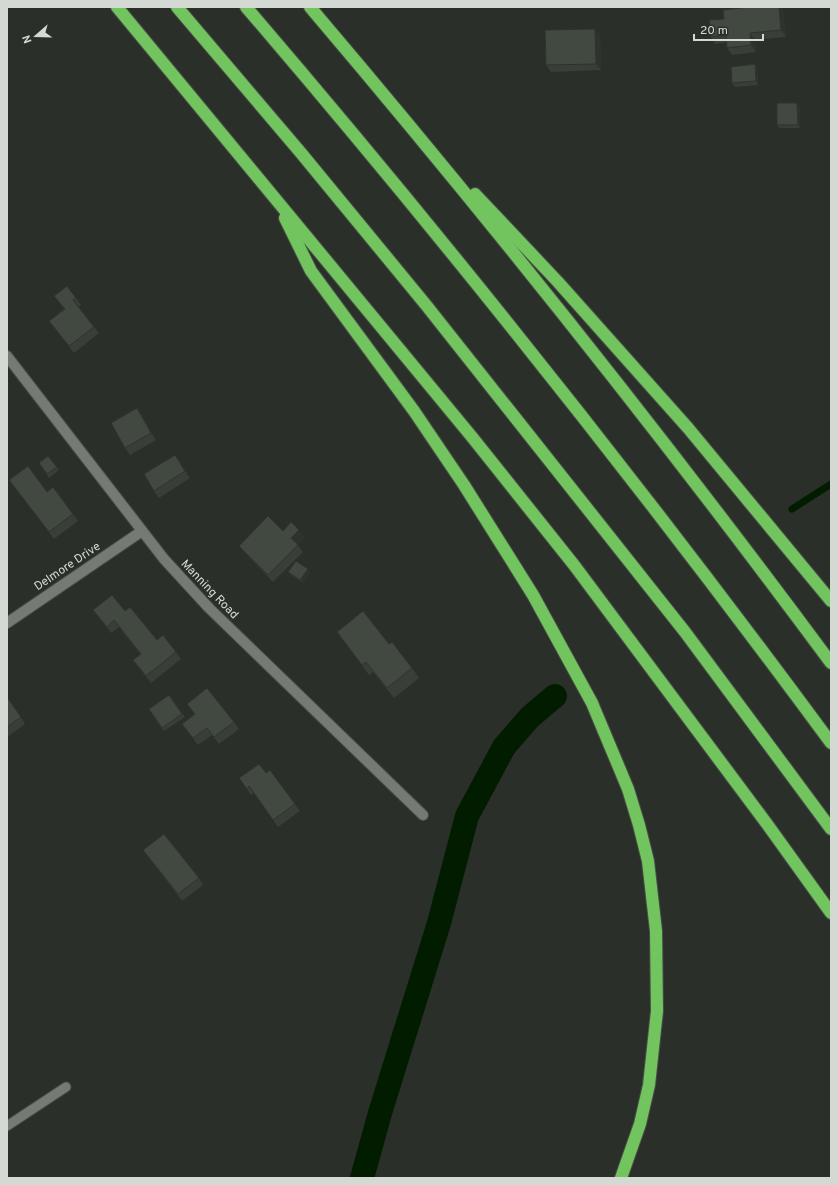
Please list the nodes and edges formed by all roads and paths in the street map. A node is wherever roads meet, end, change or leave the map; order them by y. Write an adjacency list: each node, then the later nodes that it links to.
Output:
1 (117, 7): 6 (highway)
2 (177, 7): 14 (highway)
3 (246, 7): 12 (highway)
4 (310, 7): 5 (highway)
5 (406, 119): 9 (highway); 11 (highway)
6 (275, 198): 15 (highway); 18 (highway)
7 (7, 356): 8 (street, Manning Road)
8 (142, 531): 10 (street, Delmore Drive); 13 (street, Manning Road)
9 (831, 601)
10 (7, 623)
11 (831, 663)
12 (831, 743)
13 (423, 815)
14 (831, 829)
15 (831, 913)
16 (66, 1087): 17 (lane)
17 (7, 1126)
18 (621, 1178)

